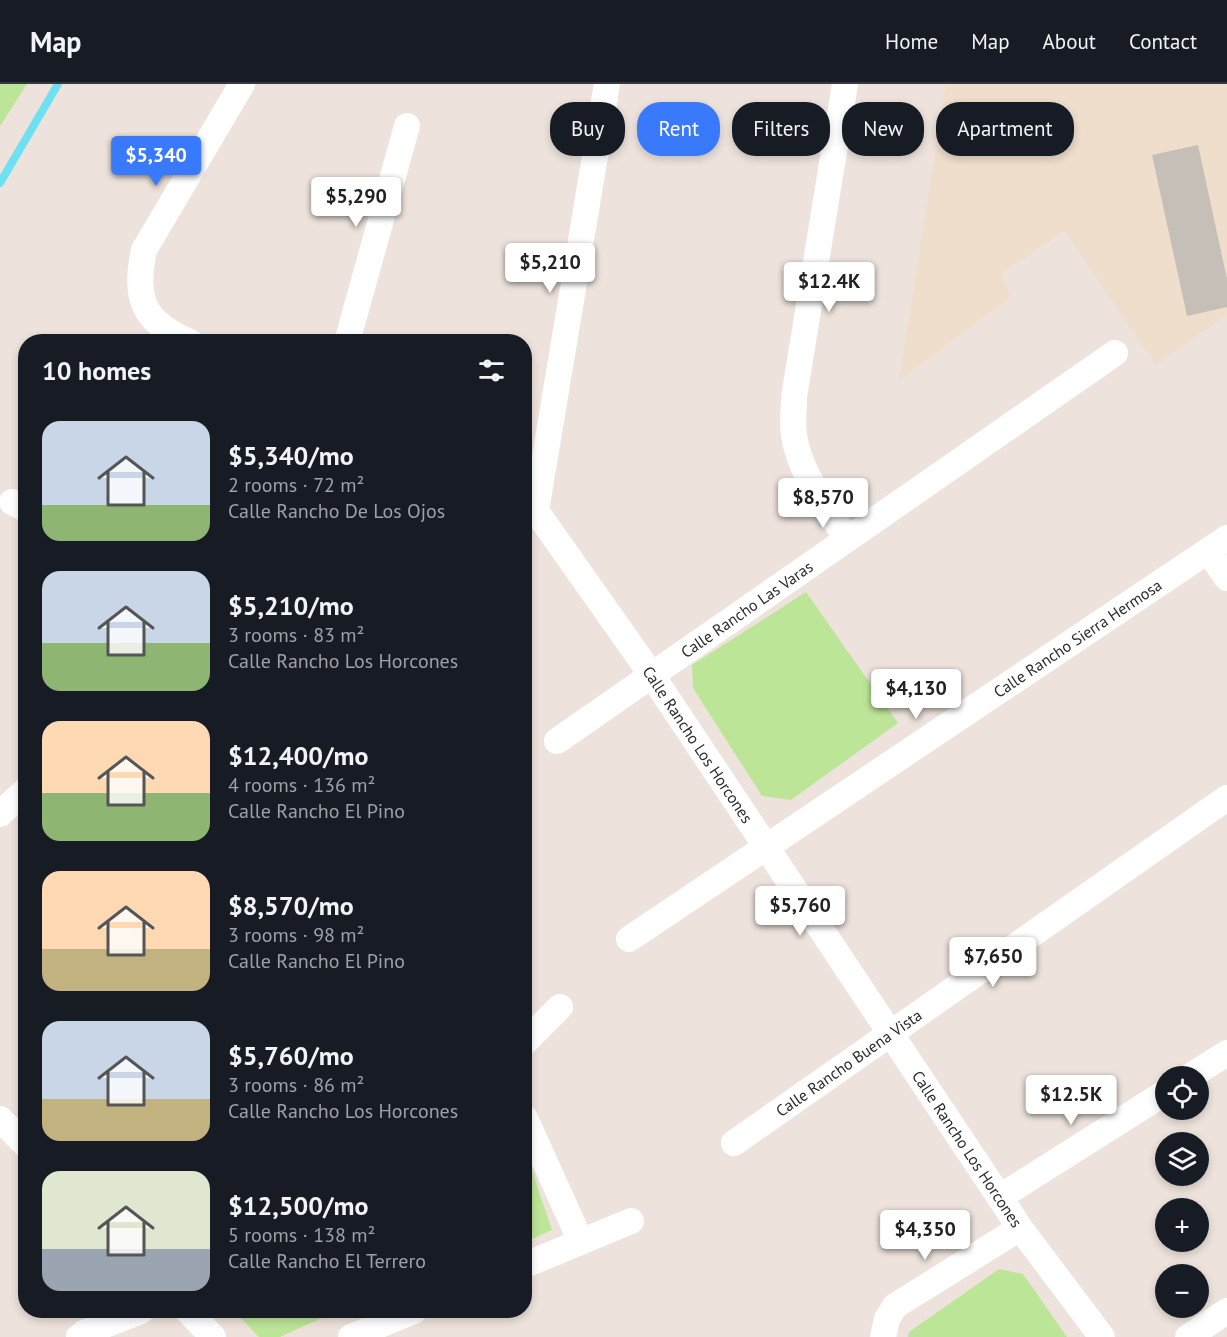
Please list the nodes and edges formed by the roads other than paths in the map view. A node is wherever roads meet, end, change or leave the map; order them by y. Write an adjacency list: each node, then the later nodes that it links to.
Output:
1 (242, 84): 5 (street)
2 (607, 84): 8 (street, Calle Rancho Los Horcones)
3 (845, 84): 10 (street)
4 (407, 126): 6 (street)
5 (175, 334)
6 (349, 334)
7 (1115, 353): 10 (street, Calle Rancho Las Varas)
8 (532, 503)
9 (532, 510): 13 (street, Calle Rancho Los Horcones)
10 (847, 539): 13 (street, Calle Rancho Las Varas)
11 (1218, 544): 12 (street); 18 (street, Calle Rancho Sierra Hermosa)
12 (1227, 578)
13 (651, 674): 14 (street, Calle Rancho Las Varas); 18 (street, Calle Rancho Los Horcones)
14 (557, 741)
15 (18, 797): 17 (street)
16 (1227, 798): 21 (street, Calle Rancho Buena Vista)
17 (0, 814)
18 (766, 847): 19 (street, Calle Rancho Sierra Hermosa); 21 (street, Calle Rancho Los Horcones)
19 (629, 939)
20 (560, 1007): 22 (street)
21 (891, 1033): 29 (street, Calle Rancho Buena Vista); 30 (street, Calle Rancho Los Horcones)
22 (532, 1035)
23 (1227, 1053): 24 (street)
24 (1206, 1066)
25 (1155, 1099): 30 (street)
26 (0, 1119): 28 (street)
27 (532, 1134): 33 (street)
28 (18, 1137)
29 (734, 1143)
30 (1000, 1197): 32 (street, Calle Rancho Los Horcones)
31 (631, 1221): 33 (street)
32 (1020, 1228): 42 (street); 43 (street, Calle Rancho Los Horcones)
33 (581, 1242): 34 (street)
34 (532, 1262)
35 (1227, 1311): 44 (street)
36 (116, 1318): 39 (street)
37 (195, 1318): 40 (street)
38 (394, 1318): 41 (street)
39 (84, 1327)
40 (213, 1337)
41 (351, 1337)
42 (883, 1337)
43 (1102, 1337)
44 (1188, 1337)

